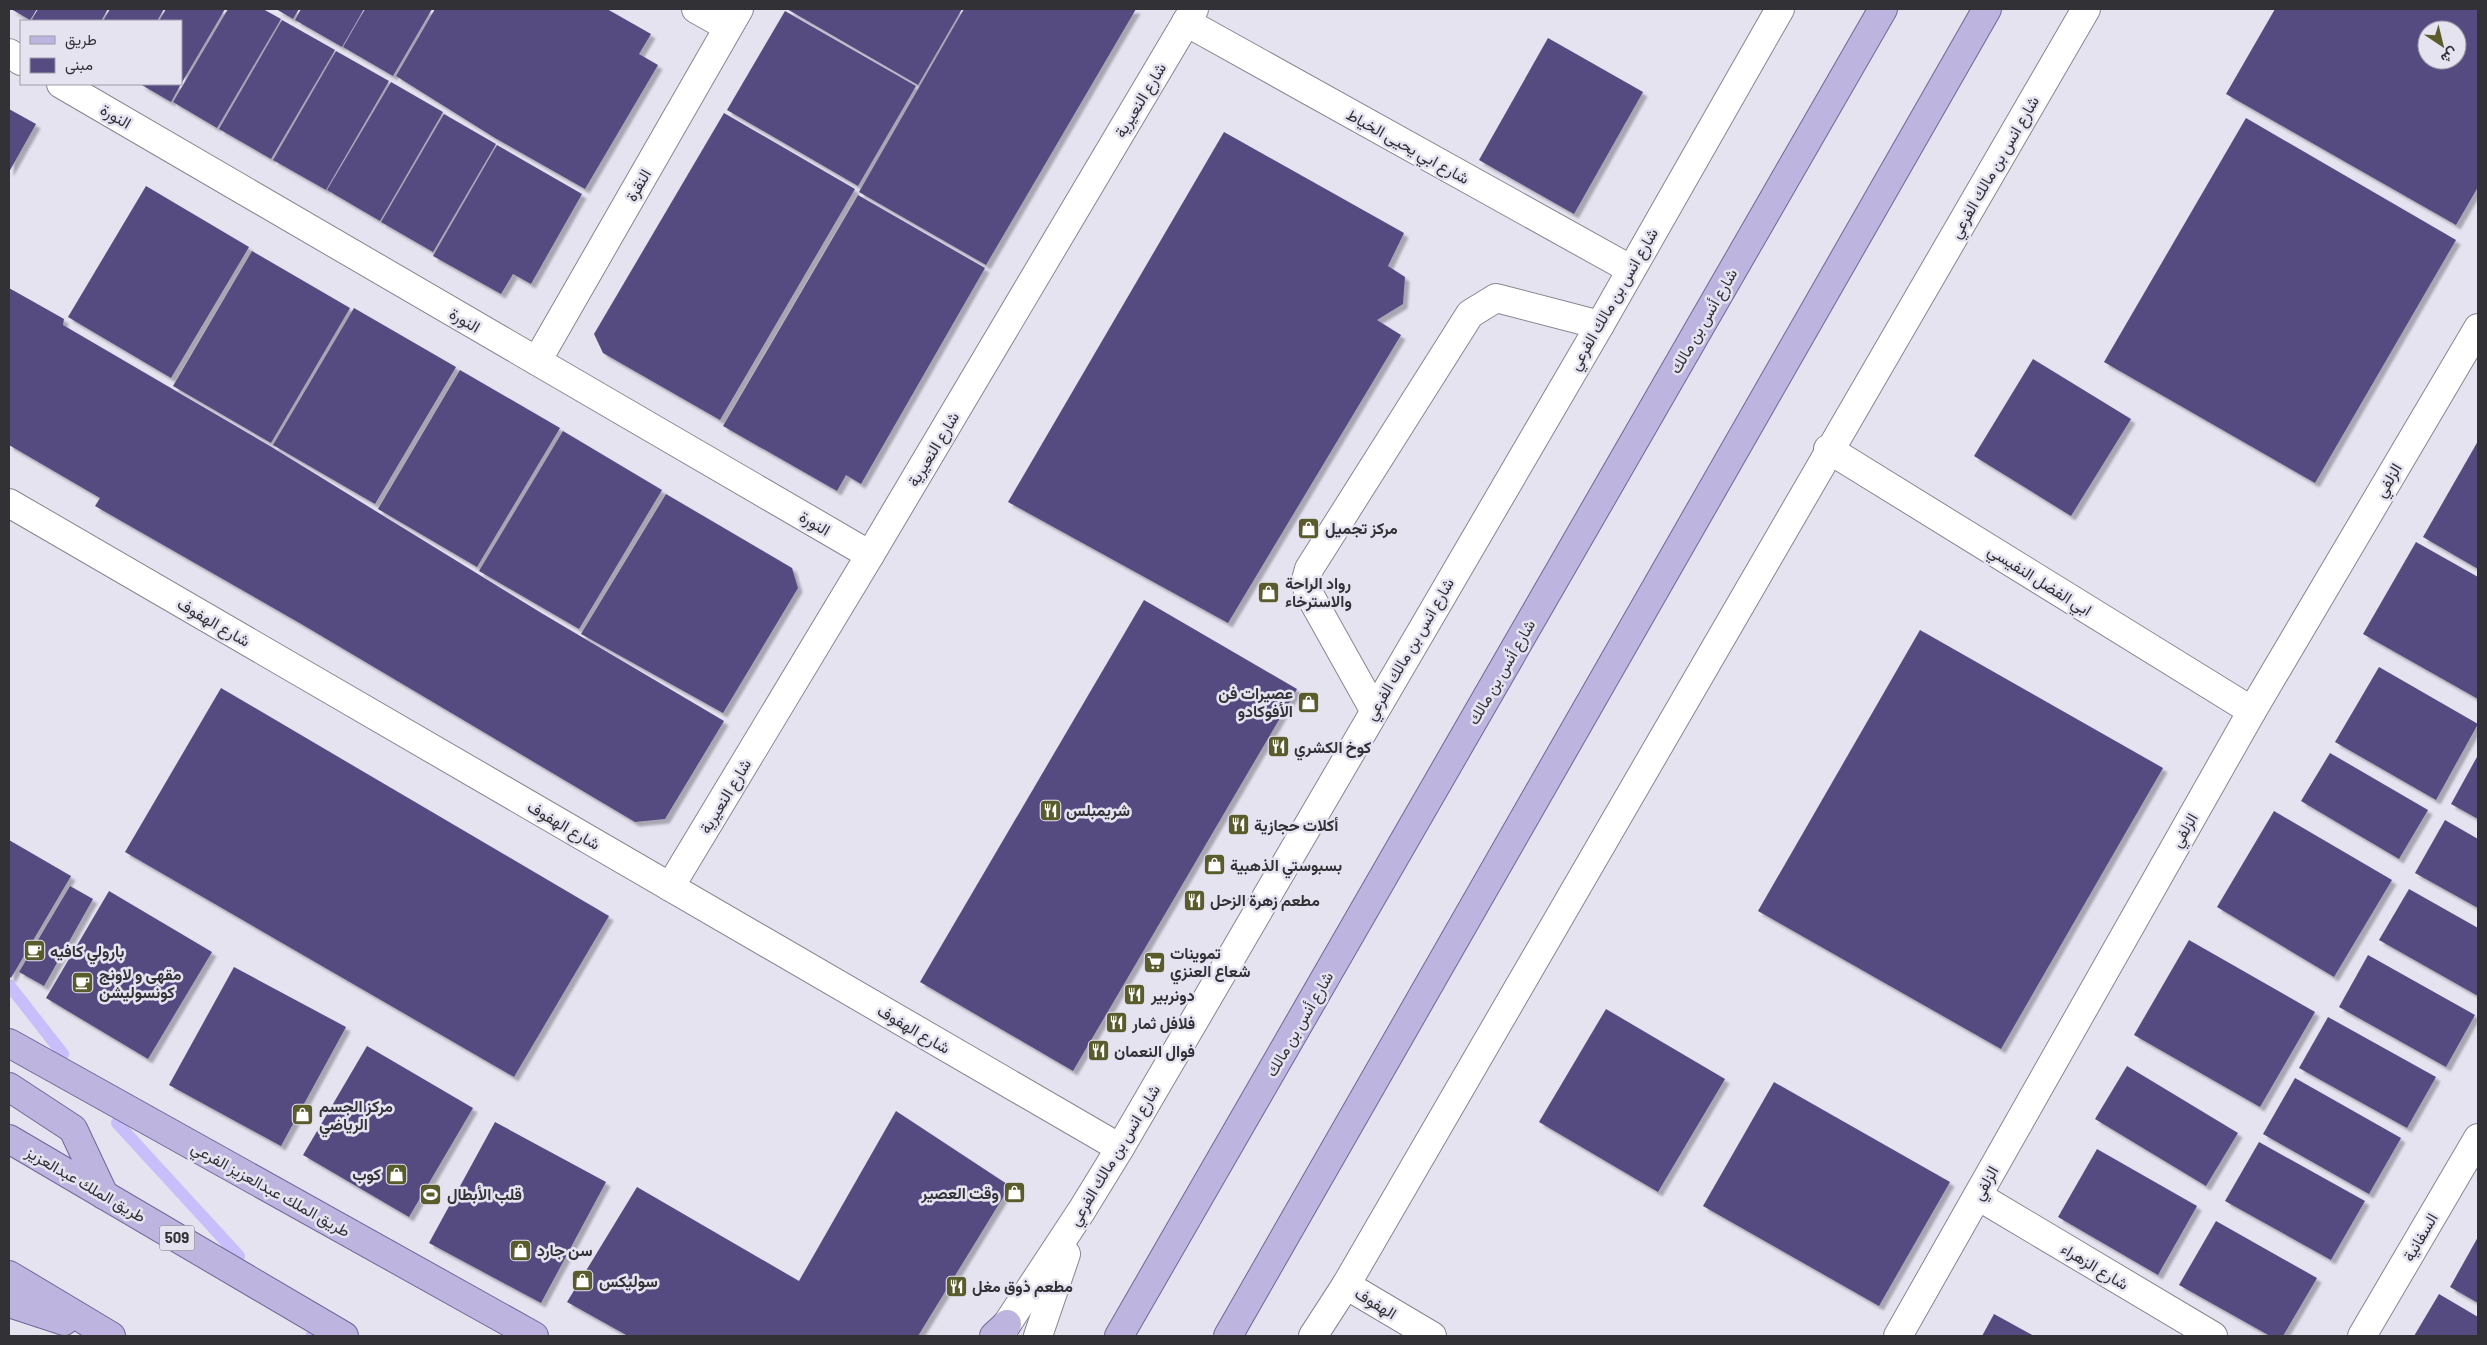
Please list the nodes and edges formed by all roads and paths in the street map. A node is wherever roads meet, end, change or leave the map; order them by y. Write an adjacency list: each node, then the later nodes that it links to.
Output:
1 (696, 9): 7 (street)
2 (1780, 9): 11 (street, شارع انس بن مالك الفرعي)
3 (1883, 9): 37 (main road, شارع أنس بن مالك)
4 (1987, 9): 38 (main road)
5 (2086, 9): 15 (street, شارع انس بن مالك الفرعي)
6 (1190, 15): 11 (street, شارع ابي يحيى الخياط); 17 (street, شارع النعيرية)
7 (734, 18): 14 (street, النقرة)
8 (9, 54): 9 (street)
9 (20, 60)
10 (63, 85): 14 (street, النورة)
11 (1630, 269): 12 (street, شارع انس بن مالك الفرعي)
12 (1600, 325): 18 (street, شارع انس بن مالك الفرعي); 18 (street)
13 (2478, 328): 19 (street, الزلفي)
14 (537, 361): 17 (street, النورة)
15 (1828, 449): 19 (street, ابي الفضل النفيسي); 30 (street, شارع انس بن مالك الفرعي)
16 (9, 503): 20 (street, شارع الهفوف)
17 (870, 555): 20 (street, شارع النعيرية)
18 (1374, 710): 25 (street, شارع انس بن مالك الفرعي)
19 (2252, 711): 27 (street, الزلفي)
20 (670, 887): 25 (street, شارع الهفوف)
21 (9, 1043): 35 (main road, طريق الملك عبدالعزيز الفرعي)
22 (9, 1088): 26 (main road)
23 (2478, 1138): 43 (street, السفانية)
24 (9, 1139): 26 (main road, طريق الملك عبدالعزيز / 509)
25 (1120, 1148): 28 (street, شارع انس بن مالك الفرعي)
26 (104, 1195): 34 (main road, طريق الملك عبدالعزيز / 509)
27 (1978, 1196): 41 (street, الزلفي); 42 (street, شارع الزهراء)
28 (1082, 1210): 32 (street, شارع انس بن مالك الفرعي); 36 (street)
29 (9, 1275): 33 (main road)
30 (1346, 1285): 39 (street, شارع انس بن مالك الفرعي); 40 (street, الهفوف)
31 (9, 1304): 33 (main road)
32 (1000, 1332)
33 (111, 1336)
34 (344, 1336)
35 (534, 1336)
36 (1038, 1336)
37 (1120, 1336)
38 (1228, 1336)
39 (1313, 1336)
40 (1432, 1336)
41 (1898, 1336)
42 (2213, 1336)
43 (2362, 1336)

